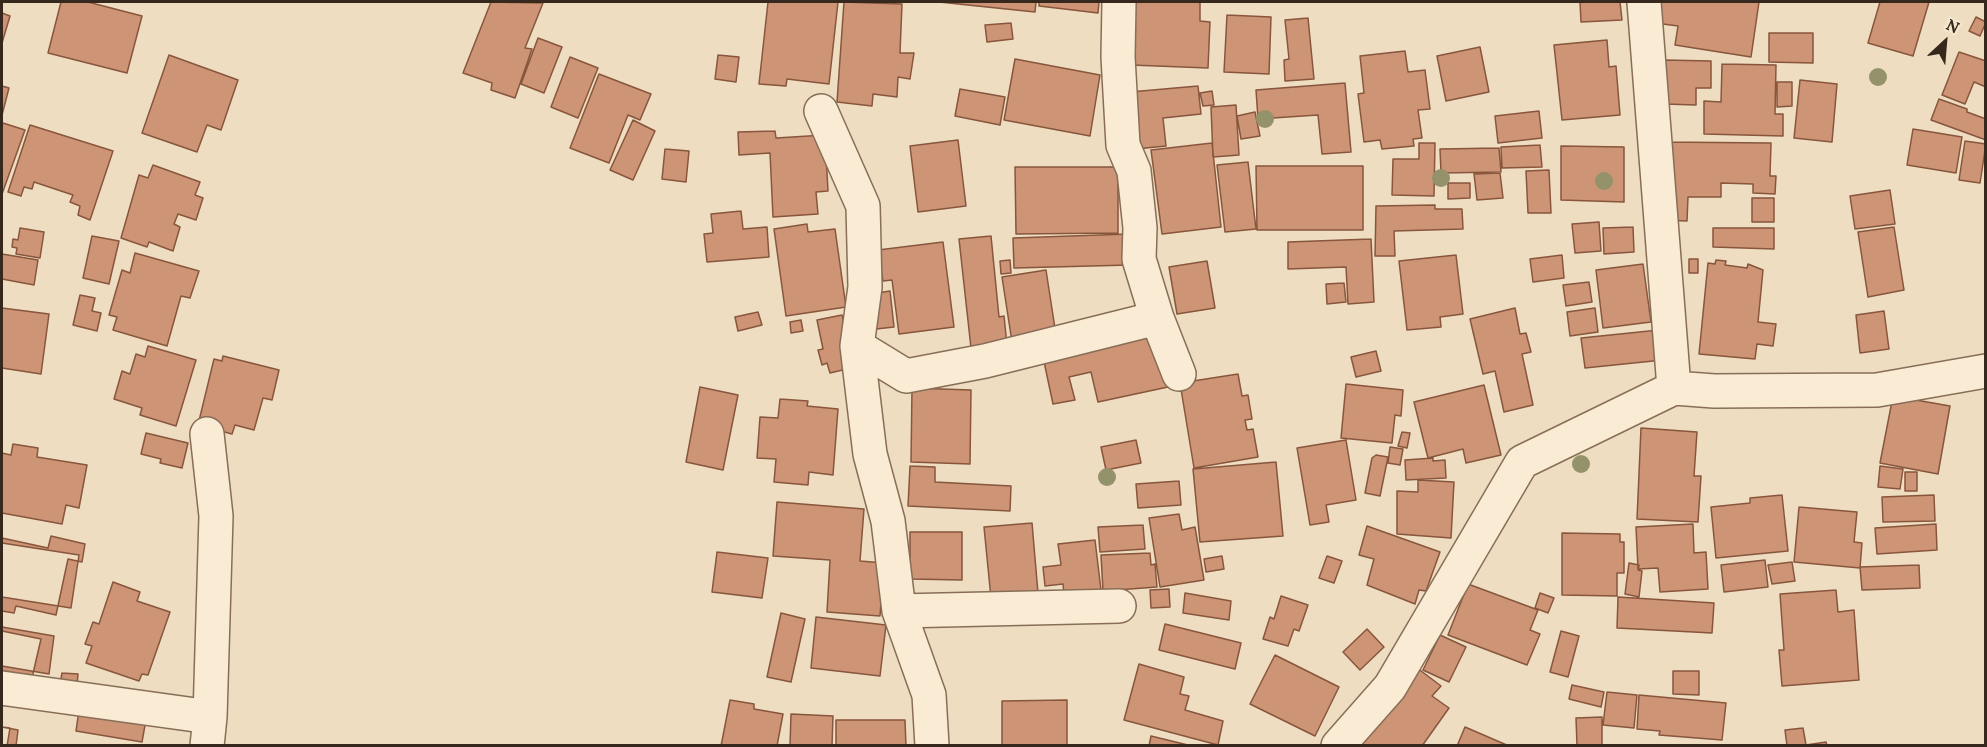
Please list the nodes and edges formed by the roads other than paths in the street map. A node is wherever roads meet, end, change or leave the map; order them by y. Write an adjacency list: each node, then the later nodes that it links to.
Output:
1 (1119, 2): 4 (street)
2 (1644, 2): 8 (street)
3 (821, 111): 5 (street)
4 (1157, 318): 5 (street); 7 (street)
5 (857, 346): 11 (street)
6 (1986, 371): 8 (street)
7 (1179, 374)
8 (1674, 388): 15 (street)
9 (207, 434): 13 (street)
10 (1119, 606): 11 (street)
11 (899, 611): 14 (street)
12 (2, 688): 13 (street)
13 (209, 731)
14 (932, 746)
15 (1338, 746)

